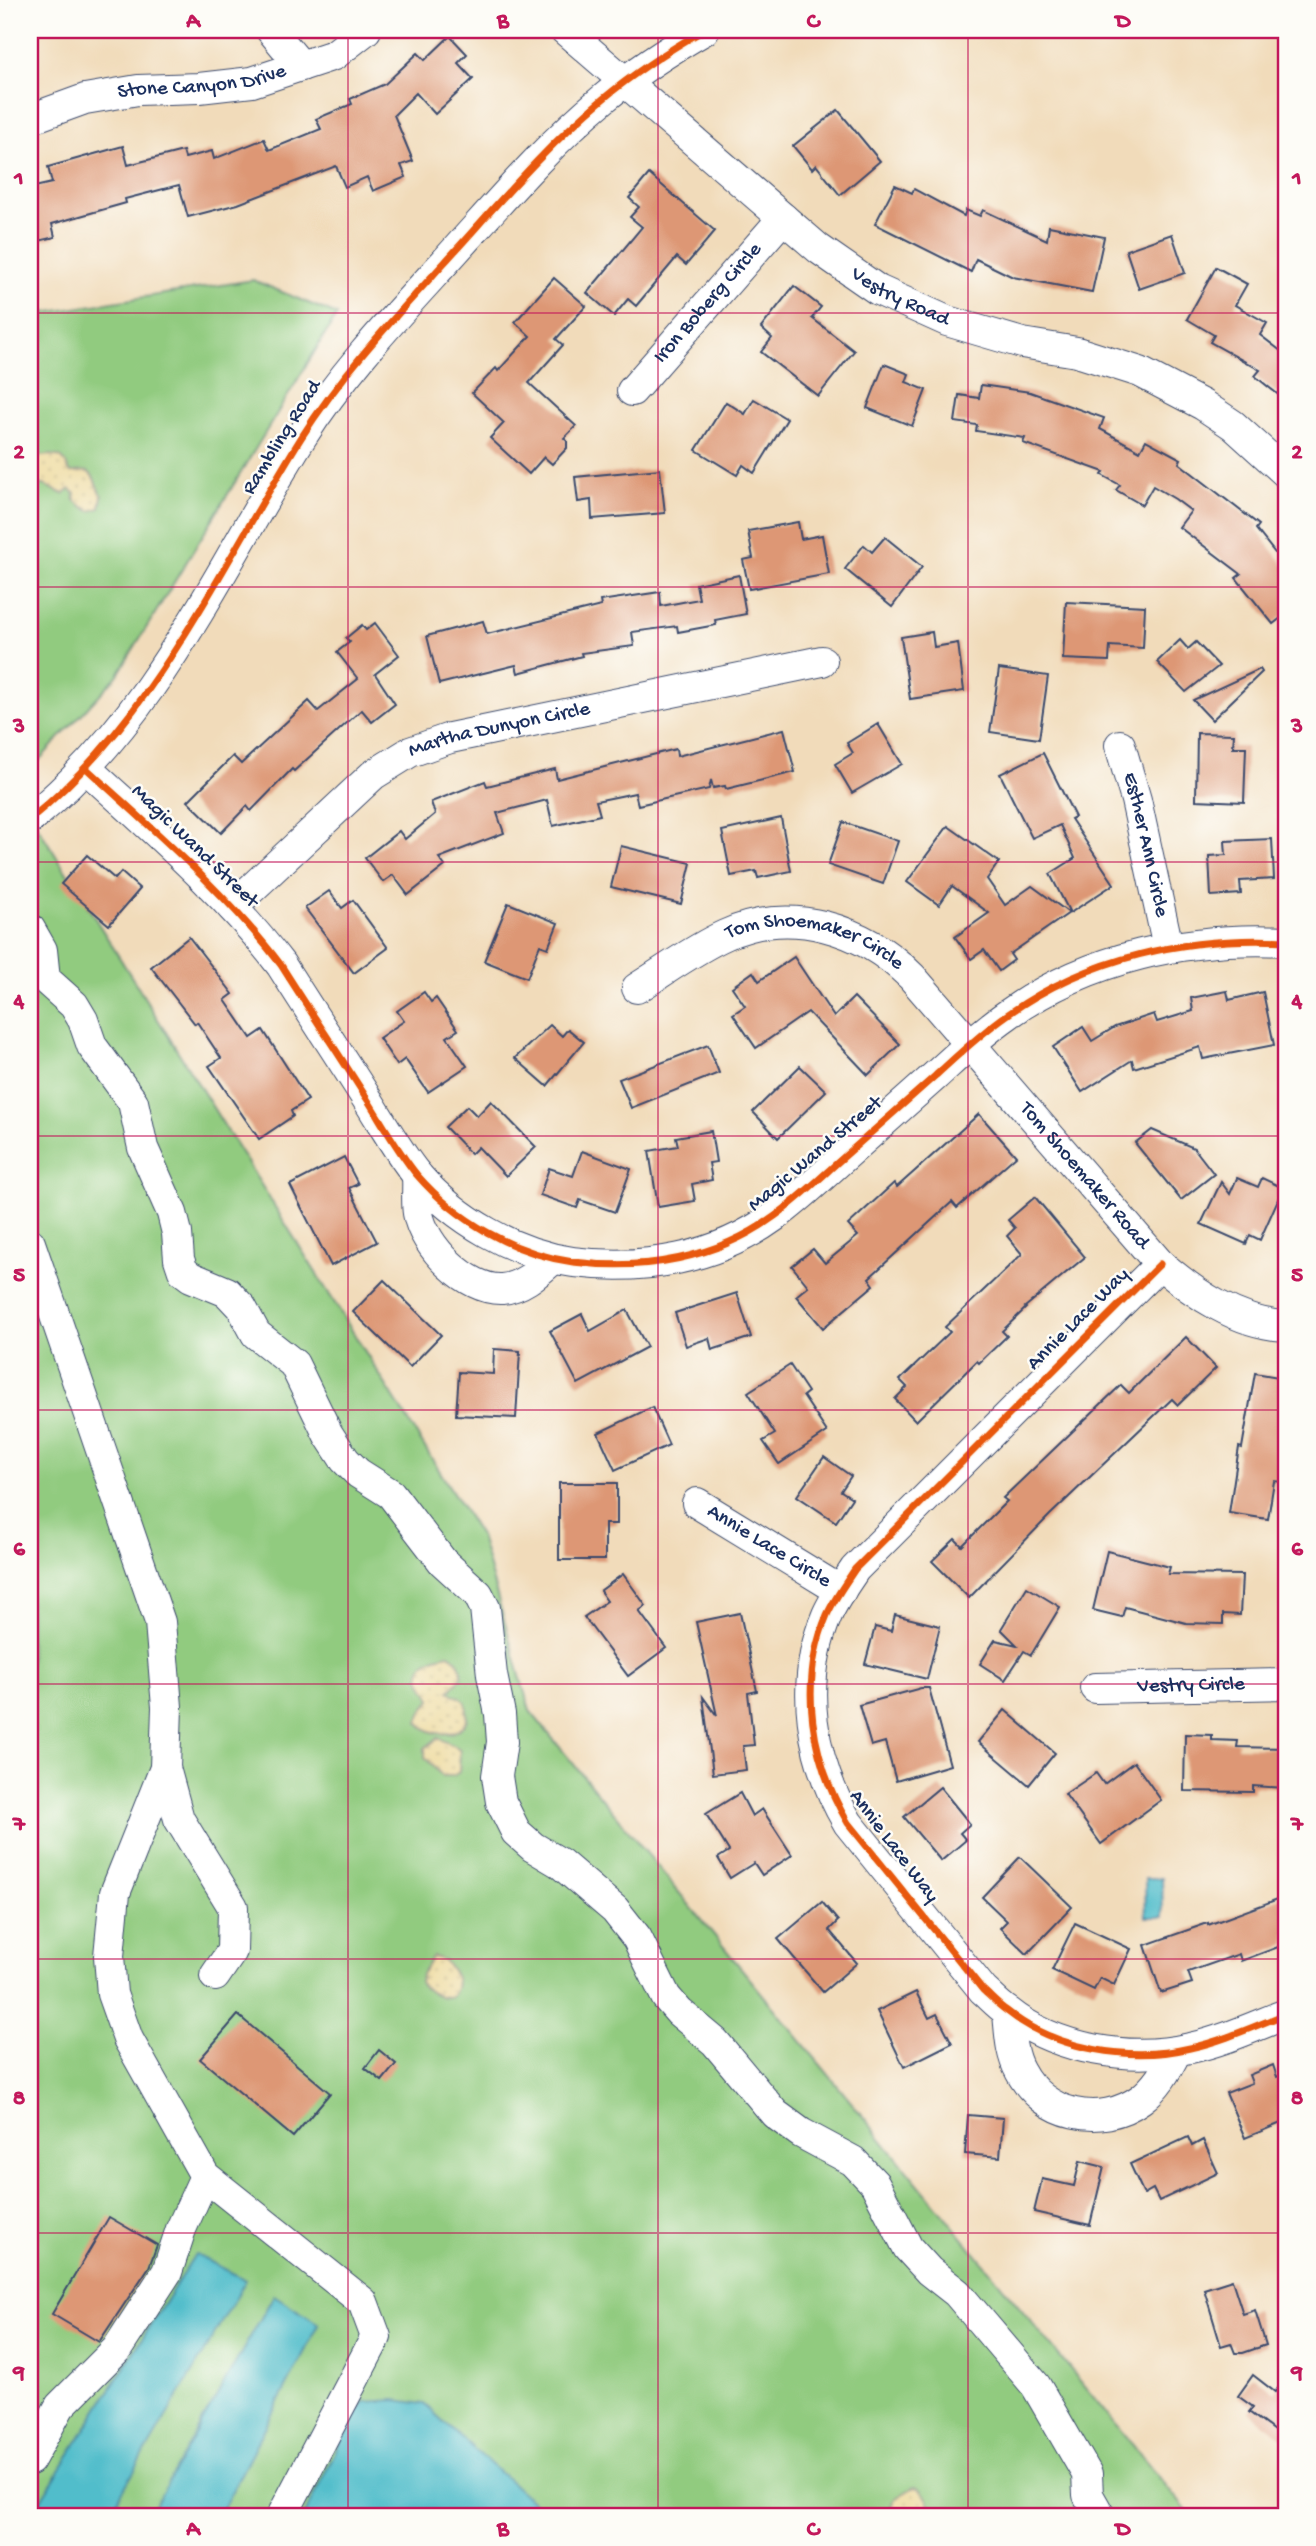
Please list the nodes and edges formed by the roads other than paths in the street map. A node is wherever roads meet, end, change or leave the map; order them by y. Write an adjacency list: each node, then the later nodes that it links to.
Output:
1 (271, 30): 5 (street)
2 (366, 30): 5 (street, Stone Canyon Drive)
3 (565, 30): 6 (street, Vestry Road)
4 (704, 30): 6 (street, Rambling Road)
5 (301, 66): 7 (street, Stone Canyon Drive)
6 (625, 82): 8 (street, Vestry Road); 13 (street, Rambling Road)
7 (30, 119)
8 (783, 218): 9 (street, Iron Boberg Circle); 10 (street, Vestry Road)
9 (632, 391)
10 (1286, 473)
11 (822, 661): 15 (street, Martha Dunyon Circle)
12 (1120, 745): 18 (street, Esther Ann Circle)
13 (86, 768): 14 (street, Rambling Road); 15 (street, Magic Wand Street)
14 (30, 819)
15 (232, 907): 22 (street, Magic Wand Street)
16 (30, 929): 19 (street)
17 (1286, 941): 18 (street, Magic Wand Street)
18 (1168, 947): 21 (street, Magic Wand Street)
19 (37, 982): 39 (street)
20 (637, 988): 21 (street, Tom Shoemaker Circle)
21 (970, 1044): 24 (street, Magic Wand Street); 25 (street, Tom Shoemaker Road)
22 (417, 1175): 24 (street, Magic Wand Street); 24 (street)
23 (30, 1243): 31 (street)
24 (553, 1259)
25 (1160, 1264): 26 (street, Tom Shoemaker Road); 28 (street, Annie Lace Way)
26 (1286, 1326)
27 (697, 1503): 28 (street, Annie Lace Circle)
28 (841, 1591): 33 (street, Annie Lace Way)
29 (1286, 1684): 30 (street, Vestry Circle)
30 (1095, 1688)
31 (165, 1768): 32 (street); 36 (street)
32 (215, 1976)
33 (1008, 2013): 35 (street, Annie Lace Way); 35 (street)
34 (1286, 2014): 35 (street, Annie Lace Way)
35 (1176, 2052)
36 (205, 2176): 37 (street); 38 (street)
37 (30, 2460)
38 (282, 2516)
39 (1100, 2516)

